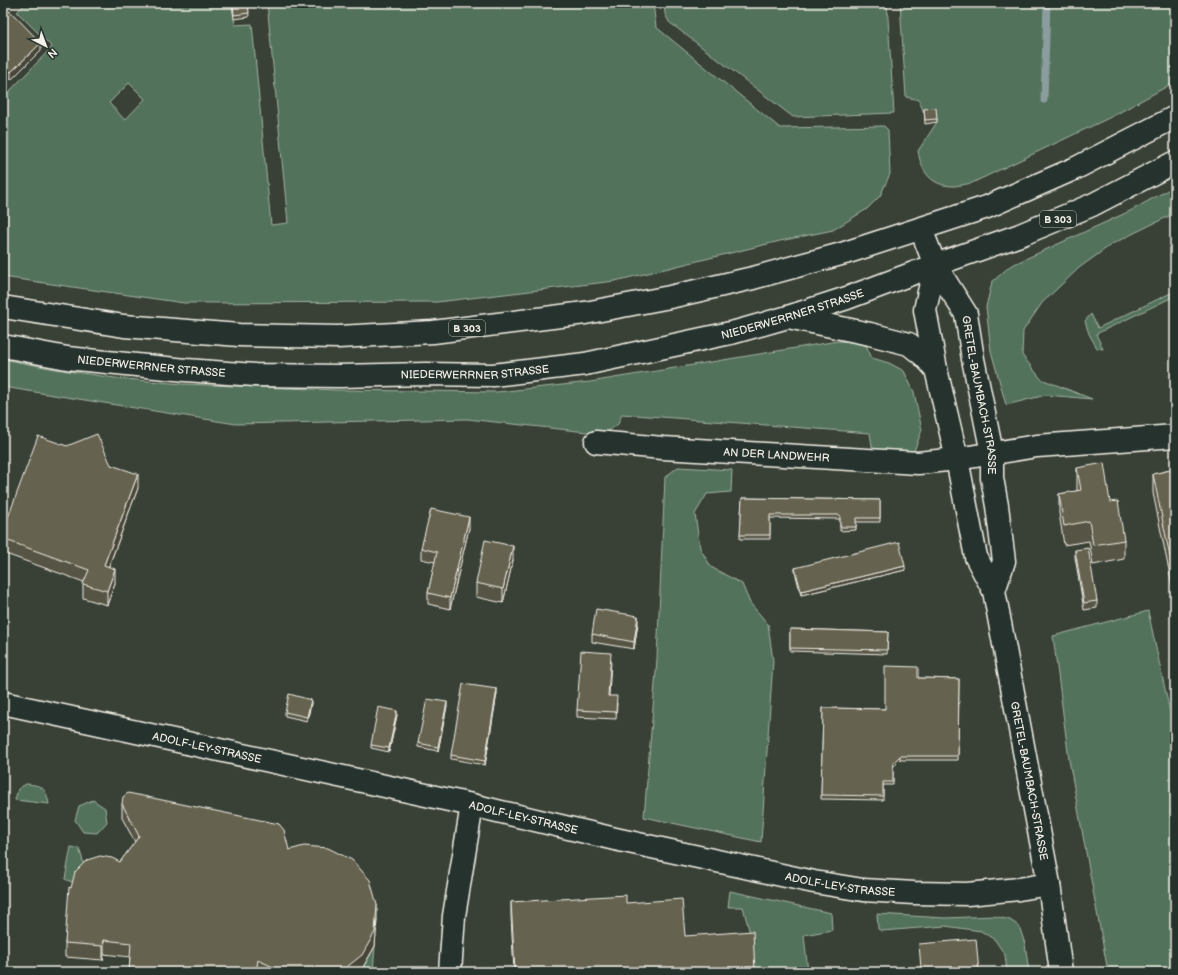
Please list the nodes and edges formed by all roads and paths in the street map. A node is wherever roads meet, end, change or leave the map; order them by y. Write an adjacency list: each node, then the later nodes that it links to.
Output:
1 (1175, 117): 3 (street, B 303)
2 (1175, 162): 4 (street, B 303)
3 (921, 229): 4 (street); 5 (street, B 303)
4 (935, 265): 6 (street, NIEDERWERRNER STRASSE / B 303); 8 (street, GRETEL-BAUMBACH-STRASSE); 11 (street, GRETEL-BAUMBACH-STRASSE)
5 (3, 307)
6 (788, 317): 7 (street, NIEDERWERRNER STRASSE / B 303); 8 (street)
7 (3, 346)
8 (936, 369): 12 (street, GRETEL-BAUMBACH-STRASSE)
9 (1175, 436): 11 (street)
10 (596, 442): 12 (street, AN DER LANDWEHR)
11 (992, 453): 12 (street); 13 (street, GRETEL-BAUMBACH-STRASSE)
12 (957, 459): 13 (street, GRETEL-BAUMBACH-STRASSE)
13 (994, 591): 16 (street, GRETEL-BAUMBACH-STRASSE)
14 (3, 703): 15 (street, ADOLF-LEY-STRASSE)
15 (472, 805): 16 (street, ADOLF-LEY-STRASSE); 17 (street)
16 (1049, 884): 18 (street, GRETEL-BAUMBACH-STRASSE)
17 (450, 972)
18 (1061, 972)

